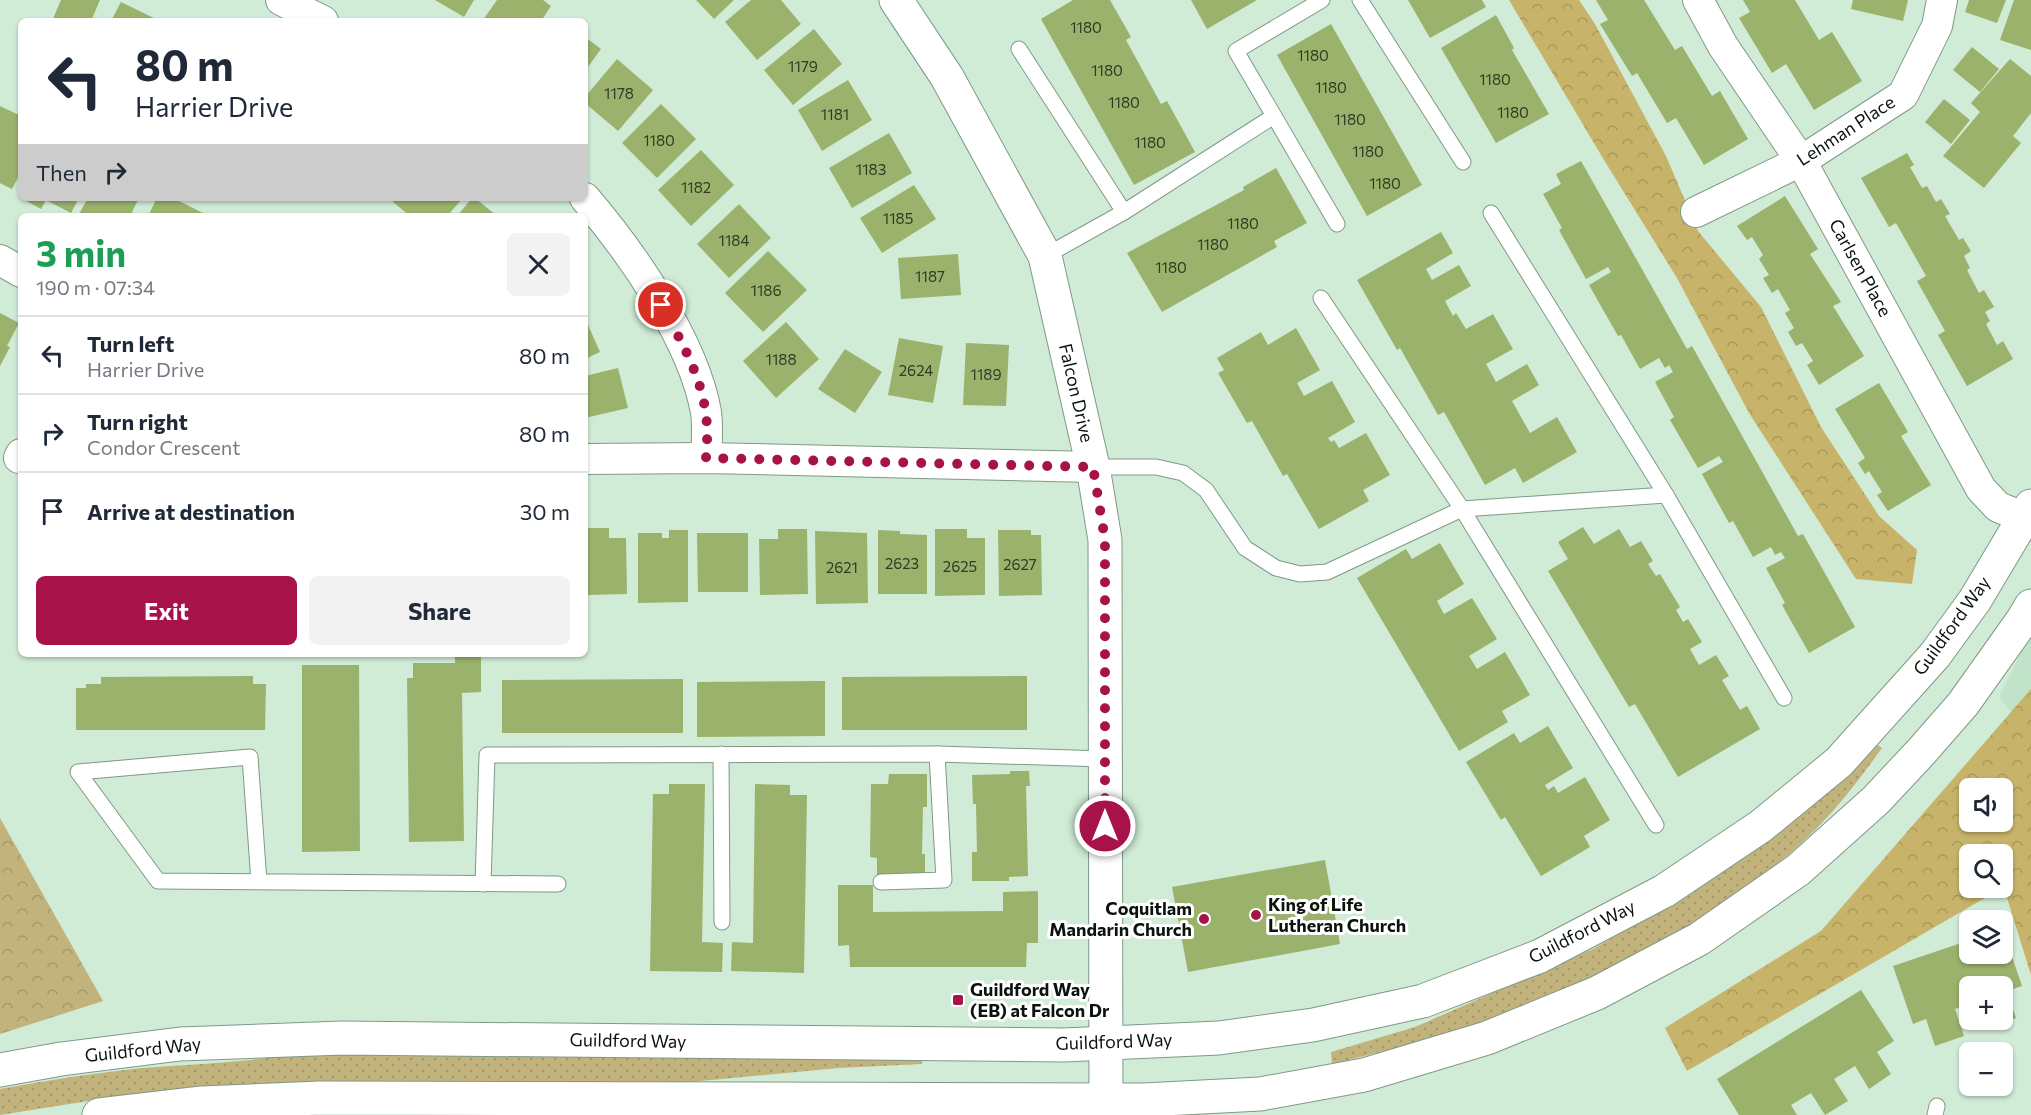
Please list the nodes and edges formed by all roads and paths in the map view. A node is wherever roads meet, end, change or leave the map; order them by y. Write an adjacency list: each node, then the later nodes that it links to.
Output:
1 (281, 0): 7 (street)
2 (896, 0): 17 (main road, Falcon Drive)
3 (1322, 0): 9 (lane)
4 (1360, 0): 11 (lane)
5 (1698, 0): 10 (street, Carlsen Place)
6 (1942, 0): 10 (street, Lehman Place)
7 (316, 18)
8 (1019, 49): 13 (lane)
9 (1274, 116): 13 (lane); 16 (lane)
10 (1802, 161): 14 (street, Lehman Place); 26 (street, Carlsen Place)
11 (1463, 162)
12 (588, 201): 21 (street)
13 (1124, 212): 17 (lane)
14 (1696, 212)
15 (1491, 213): 24 (lane)
16 (1337, 224)
17 (1045, 256): 23 (main road, Falcon Drive)
18 (0, 260): 19 (street)
19 (18, 270)
20 (1321, 298): 25 (lane)
21 (706, 458): 22 (street); 23 (street)
22 (588, 459)
23 (1093, 467): 25 (lane); 31 (main road, Falcon Drive)
24 (1666, 495): 25 (lane); 28 (lane)
25 (1462, 509): 32 (lane)
26 (2029, 515): 38 (main road, Guildford Way)
27 (2031, 606): 40 (main road)
28 (1784, 698)
29 (721, 754): 30 (lane); 35 (lane); 37 (lane)
30 (937, 754): 31 (lane); 34 (lane)
31 (1105, 759): 38 (main road, Falcon Drive)
32 (1656, 825)
33 (259, 882): 33 (lane); 35 (lane)
34 (881, 882)
35 (483, 884): 36 (lane)
36 (558, 884)
37 (722, 922)
38 (1106, 1043): 39 (main road, Guildford Way); 40 (main road, Falcon Drive)
39 (0, 1070)
40 (1106, 1107): 41 (main road)
41 (99, 1115)

